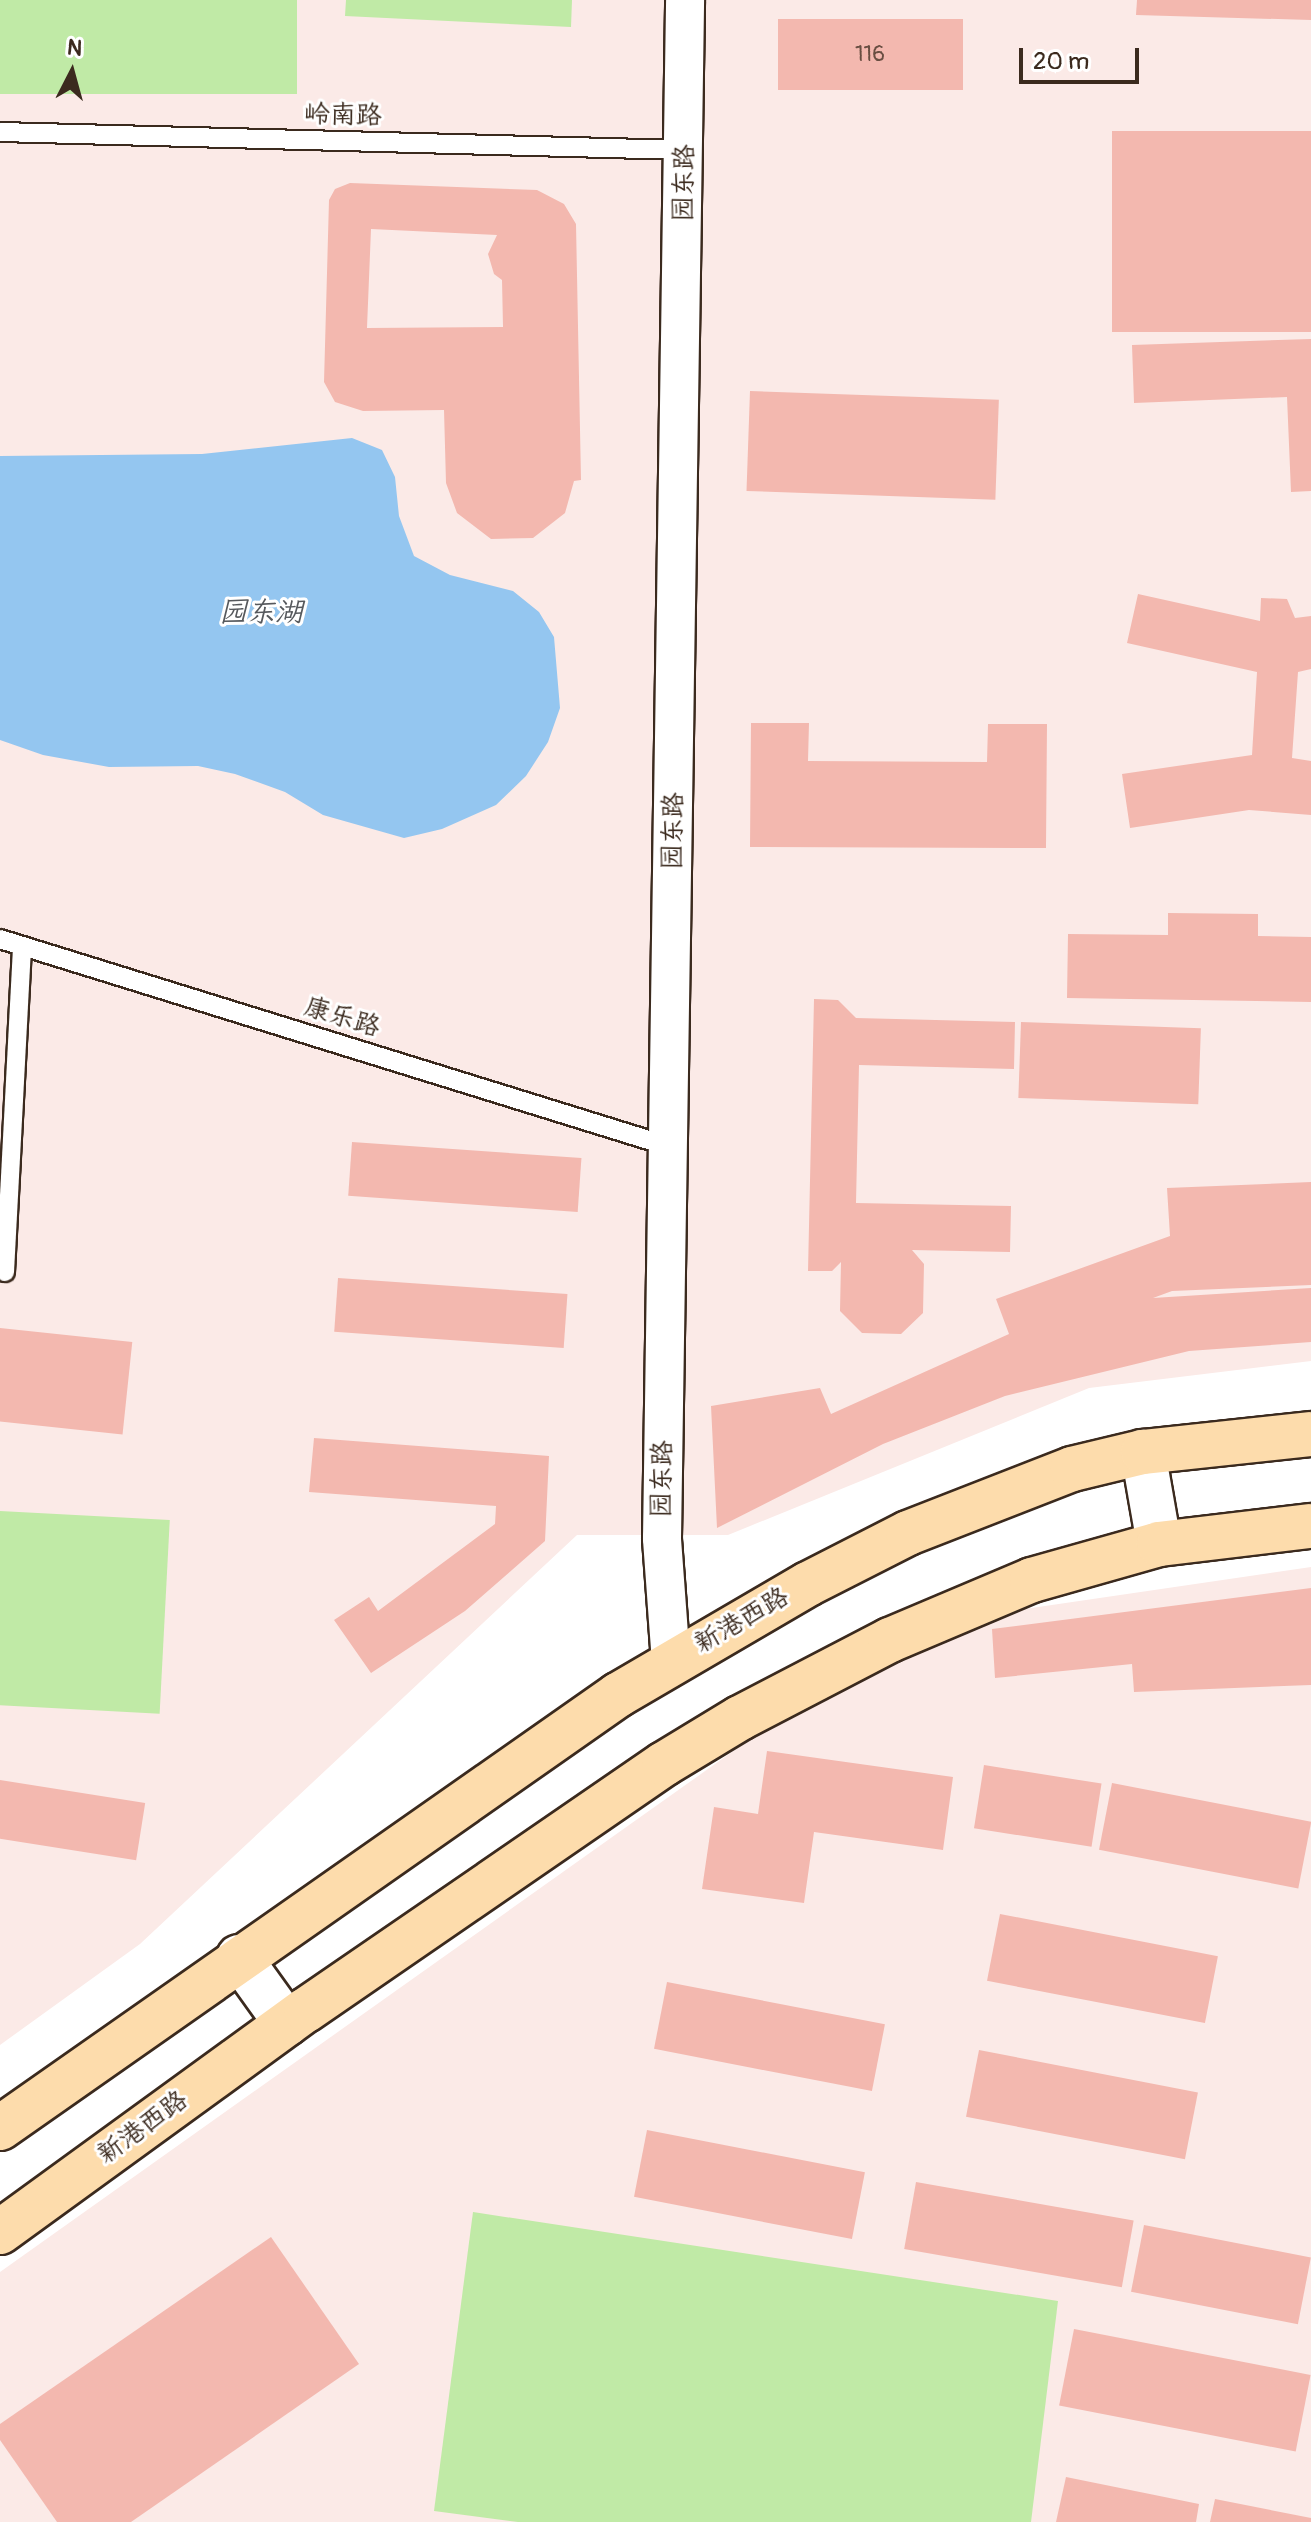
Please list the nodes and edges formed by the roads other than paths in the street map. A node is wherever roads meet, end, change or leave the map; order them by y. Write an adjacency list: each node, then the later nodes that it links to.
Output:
1 (685, 0): 3 (street, 园东路)
2 (0, 132): 3 (lane, 岭南路)
3 (685, 150): 6 (street, 园东路)
4 (0, 939): 5 (lane, 康乐路)
5 (22, 946): 6 (lane, 康乐路); 7 (lane)
6 (668, 1146): 12 (street, 园东路)
7 (5, 1272)
8 (1311, 1434): 9 (main road, 新港西路)
9 (1143, 1452): 11 (street); 12 (main road, 新港西路)
10 (1311, 1526): 11 (main road, 新港西路)
11 (1159, 1544): 14 (main road, 新港西路)
12 (671, 1662): 13 (main road, 新港西路)
13 (239, 1957): 14 (street); 15 (main road, 新港西路)
14 (287, 2024): 16 (main road, 新港西路)
15 (0, 2128)
16 (0, 2232)

